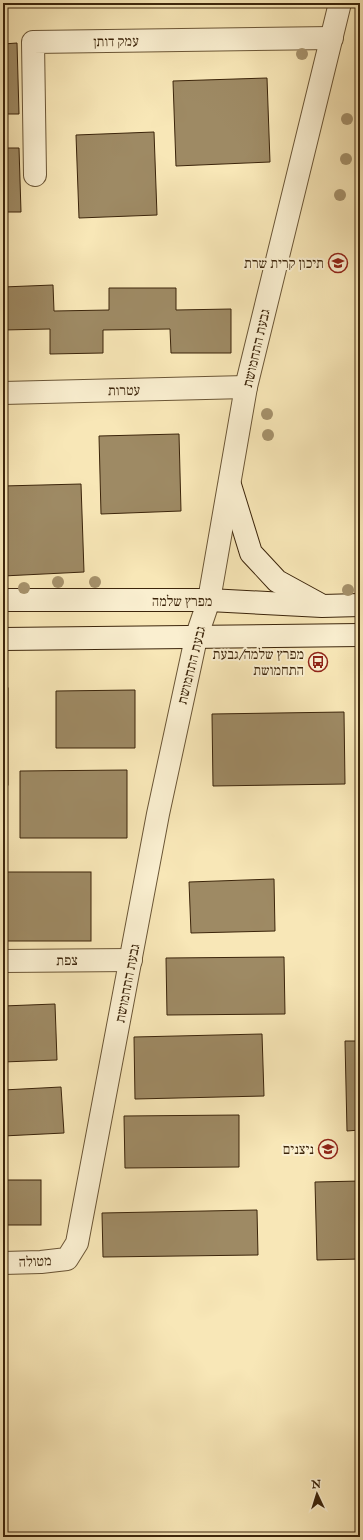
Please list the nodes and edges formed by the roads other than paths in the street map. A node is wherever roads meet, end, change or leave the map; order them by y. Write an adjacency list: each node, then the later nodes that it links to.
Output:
1 (340, 3): 2 (street, גבעת התחמושת)
2 (332, 38): 3 (street, עמק דותן); 4 (street, גבעת התחמושת)
3 (35, 174)
4 (246, 387): 5 (street, עטרות); 6 (street, גבעת התחמושת)
5 (3, 393)
6 (230, 485): 8 (street, גבעת התחמושת); 10 (street)
7 (3, 600): 8 (street, מפרץ שלמה)
8 (209, 600): 10 (street, מפרץ שלמה); 12 (street, גבעת התחמושת)
9 (360, 605): 10 (street, מפרץ שלמה)
10 (322, 606)
11 (360, 635): 12 (street)
12 (196, 638): 13 (street); 14 (street, גבעת התחמושת)
13 (3, 639)
14 (131, 960): 15 (street, צפת); 16 (street, גבעת התחמושת)
15 (3, 961)
16 (67, 1259): 17 (street, מטולה)
17 (3, 1263)

